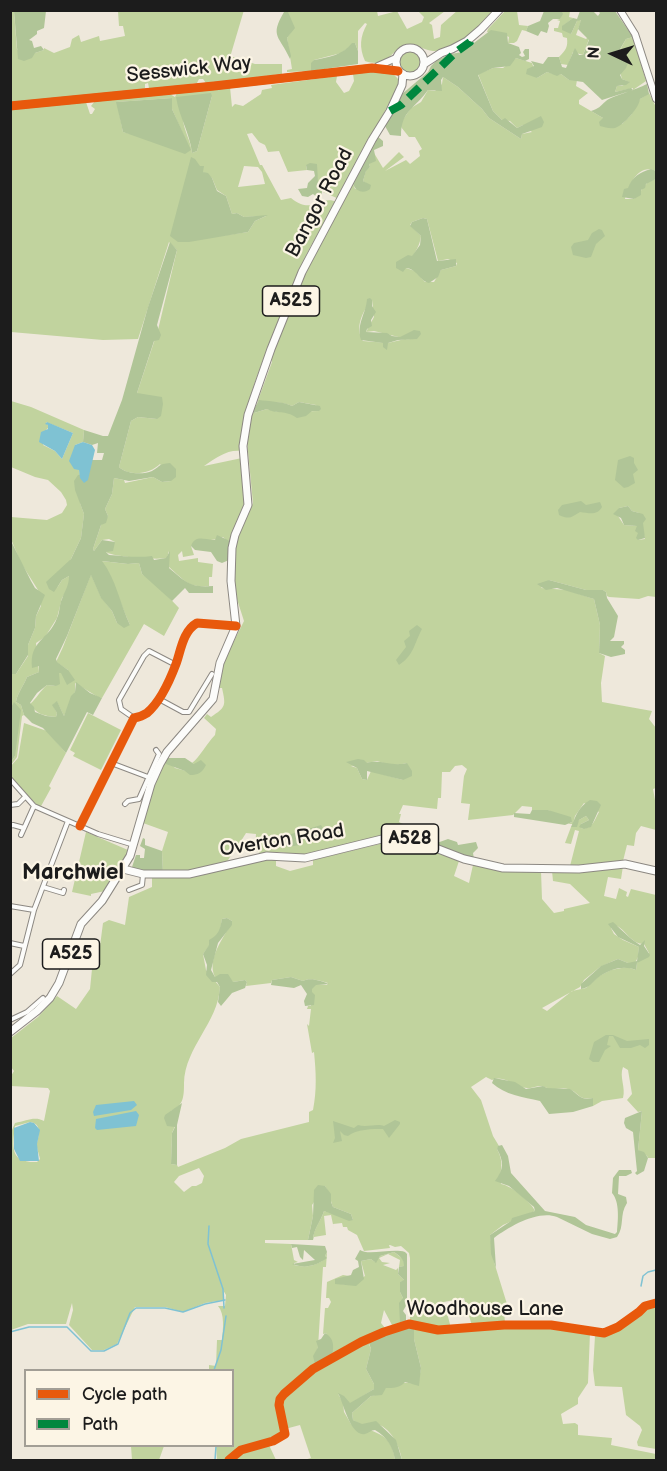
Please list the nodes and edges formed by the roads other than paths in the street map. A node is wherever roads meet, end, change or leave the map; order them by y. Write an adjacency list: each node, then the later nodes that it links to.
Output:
1 (499, 10): 4 (main road, A525)
2 (620, 10): 11 (street)
3 (417, 50): 4 (main road); 5 (main road); 6 (main road)
4 (444, 52): 6 (main road, A525)
5 (396, 58): 7 (street, Sesswick Way); 8 (main road, A525)
6 (424, 64): 9 (main road, A525)
7 (372, 68): 8 (street, Sesswick Way); 12 (street, Sesswick Way)
8 (400, 72): 9 (main road); 10 (main road, Bangor Road / A525)
9 (418, 74): 10 (main road, Bangor Road / A525)
10 (400, 92): 13 (main road, Bangor Road / A525)
11 (657, 99)
12 (10, 105)
13 (236, 626): 14 (street); 31 (main road, Bangor Road / A525)
14 (176, 665): 16 (street); 17 (street)
15 (209, 676): 16 (street)
16 (159, 699): 17 (street)
17 (134, 718): 19 (street)
18 (158, 752): 20 (street)
19 (111, 763): 20 (street); 28 (street)
20 (148, 777): 23 (street)
21 (10, 779): 22 (street)
22 (24, 798): 24 (street); 25 (street)
23 (125, 804)
24 (10, 805)
25 (34, 806): 26 (street); 29 (street)
26 (68, 821): 28 (street); 35 (street)
27 (10, 826): 29 (street)
28 (80, 826): 31 (street)
29 (24, 828): 30 (street)
30 (21, 835)
31 (135, 845): 32 (main road, Bangor Road / A525)
32 (123, 869): 34 (main road, Overton Road / A528); 45 (main road, A525)
33 (657, 871): 34 (main road, Overton Road / A528)
34 (143, 874): 37 (street)
35 (43, 887): 36 (street); 39 (street)
36 (64, 890)
37 (129, 890)
38 (10, 906): 39 (street)
39 (34, 910): 41 (street)
40 (10, 943): 41 (street)
41 (24, 946): 42 (street)
42 (10, 974)
43 (40, 999): 44 (street)
44 (10, 1020)
45 (10, 1032)
46 (657, 1303): 47 (street, Woodhouse Lane)
47 (229, 1461)

